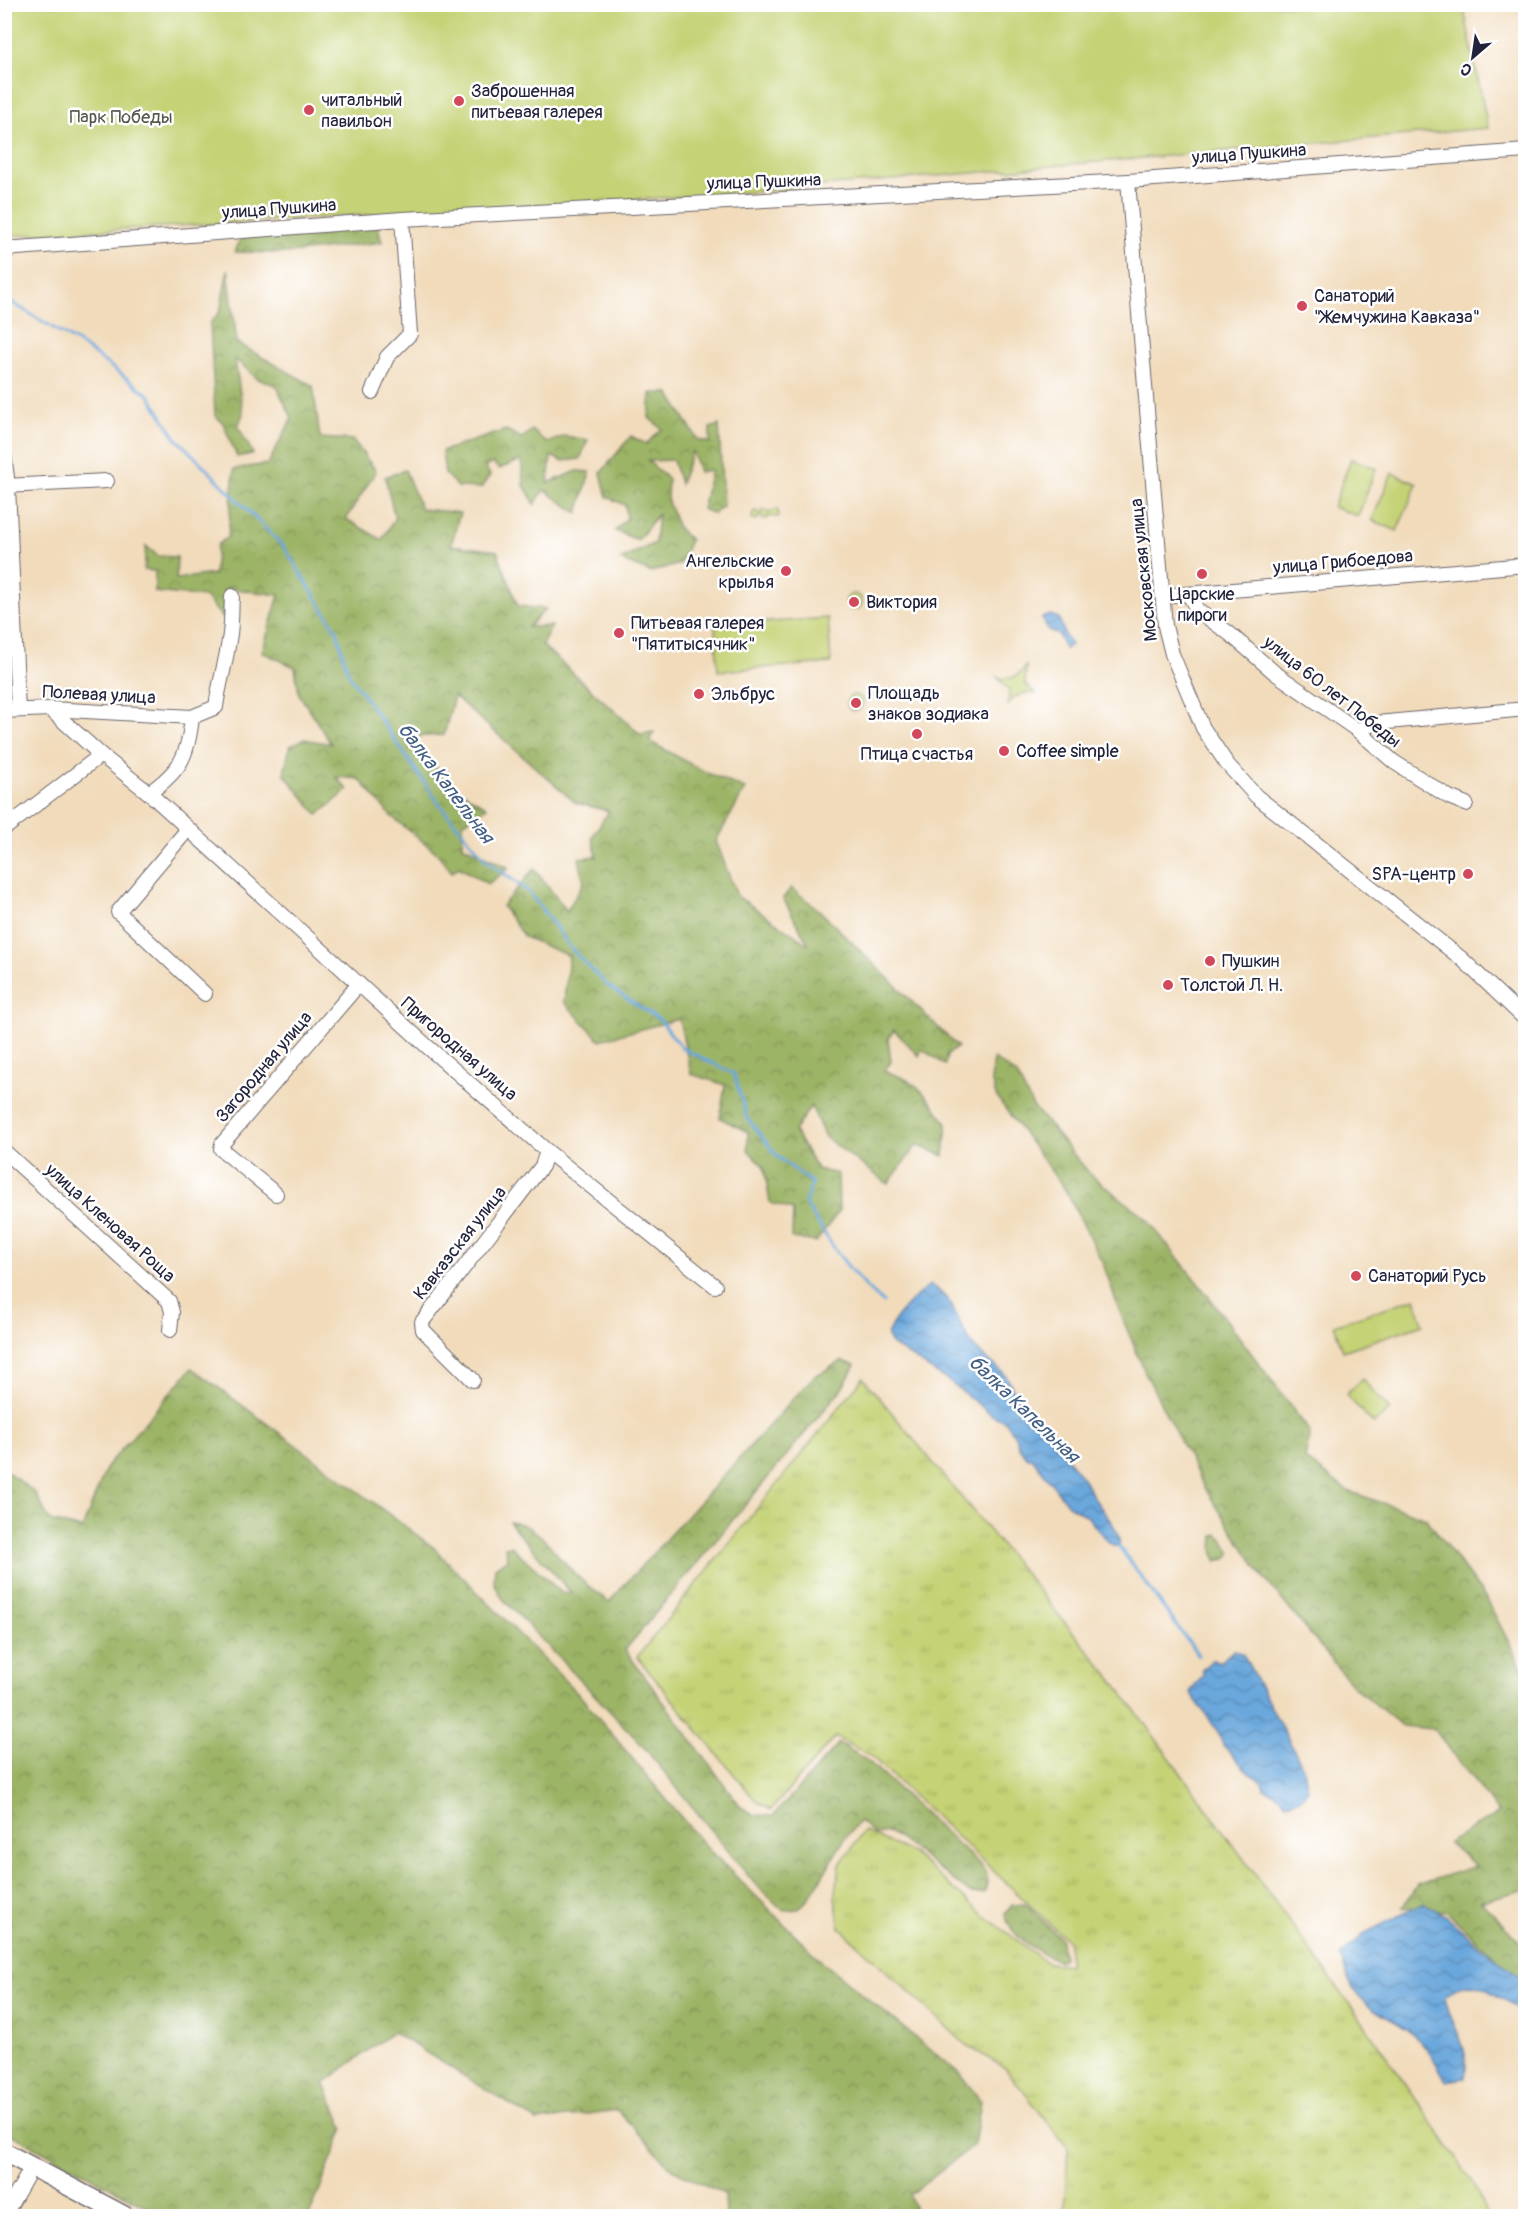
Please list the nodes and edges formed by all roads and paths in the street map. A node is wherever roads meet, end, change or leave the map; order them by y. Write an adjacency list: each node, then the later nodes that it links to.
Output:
1 (1526, 151): 2 (street, улица Пушкина)
2 (1128, 181): 3 (street, улица Пушкина); 12 (street, Московская улица)
3 (402, 219): 4 (street, улица Пушкина); 5 (street)
4 (4, 249)
5 (372, 392)
6 (4, 454): 8 (street)
7 (107, 481): 8 (street)
8 (6, 486): 15 (street)
9 (1526, 565): 10 (street, улица Грибоедова)
10 (1189, 594): 12 (street, улица Грибоедова); 17 (street, улица 60 лет Победы)
11 (232, 596): 16 (street)
12 (1163, 596): 25 (street, Московская улица)
13 (50, 709): 15 (street, Полевая улица); 16 (street, Полевая улица); 18 (street, Пригородная улица)
14 (1526, 709): 17 (street)
15 (11, 710)
16 (192, 717): 19 (street)
17 (1357, 730): 20 (street, улица 60 лет Победы)
18 (101, 755): 19 (street, Пригородная улица); 22 (street)
19 (149, 793): 21 (street, Пригородная улица)
20 (1466, 804)
21 (188, 829): 23 (street, Пригородная улица); 24 (street)
22 (4, 830)
23 (359, 984): 27 (street, Пригородная улица); 28 (street, Загородная улица)
24 (205, 994)
25 (1526, 1020)
26 (4, 1151): 30 (street, улица Кленовая Роща)
27 (547, 1151): 29 (street, Пригородная улица); 31 (street, Кавказская улица)
28 (276, 1194)
29 (715, 1286)
30 (170, 1330)
31 (473, 1380)
32 (4, 2152): 33 (main road)
33 (32, 2167): 34 (street); 35 (main road)
34 (4, 2216)
35 (125, 2217)

